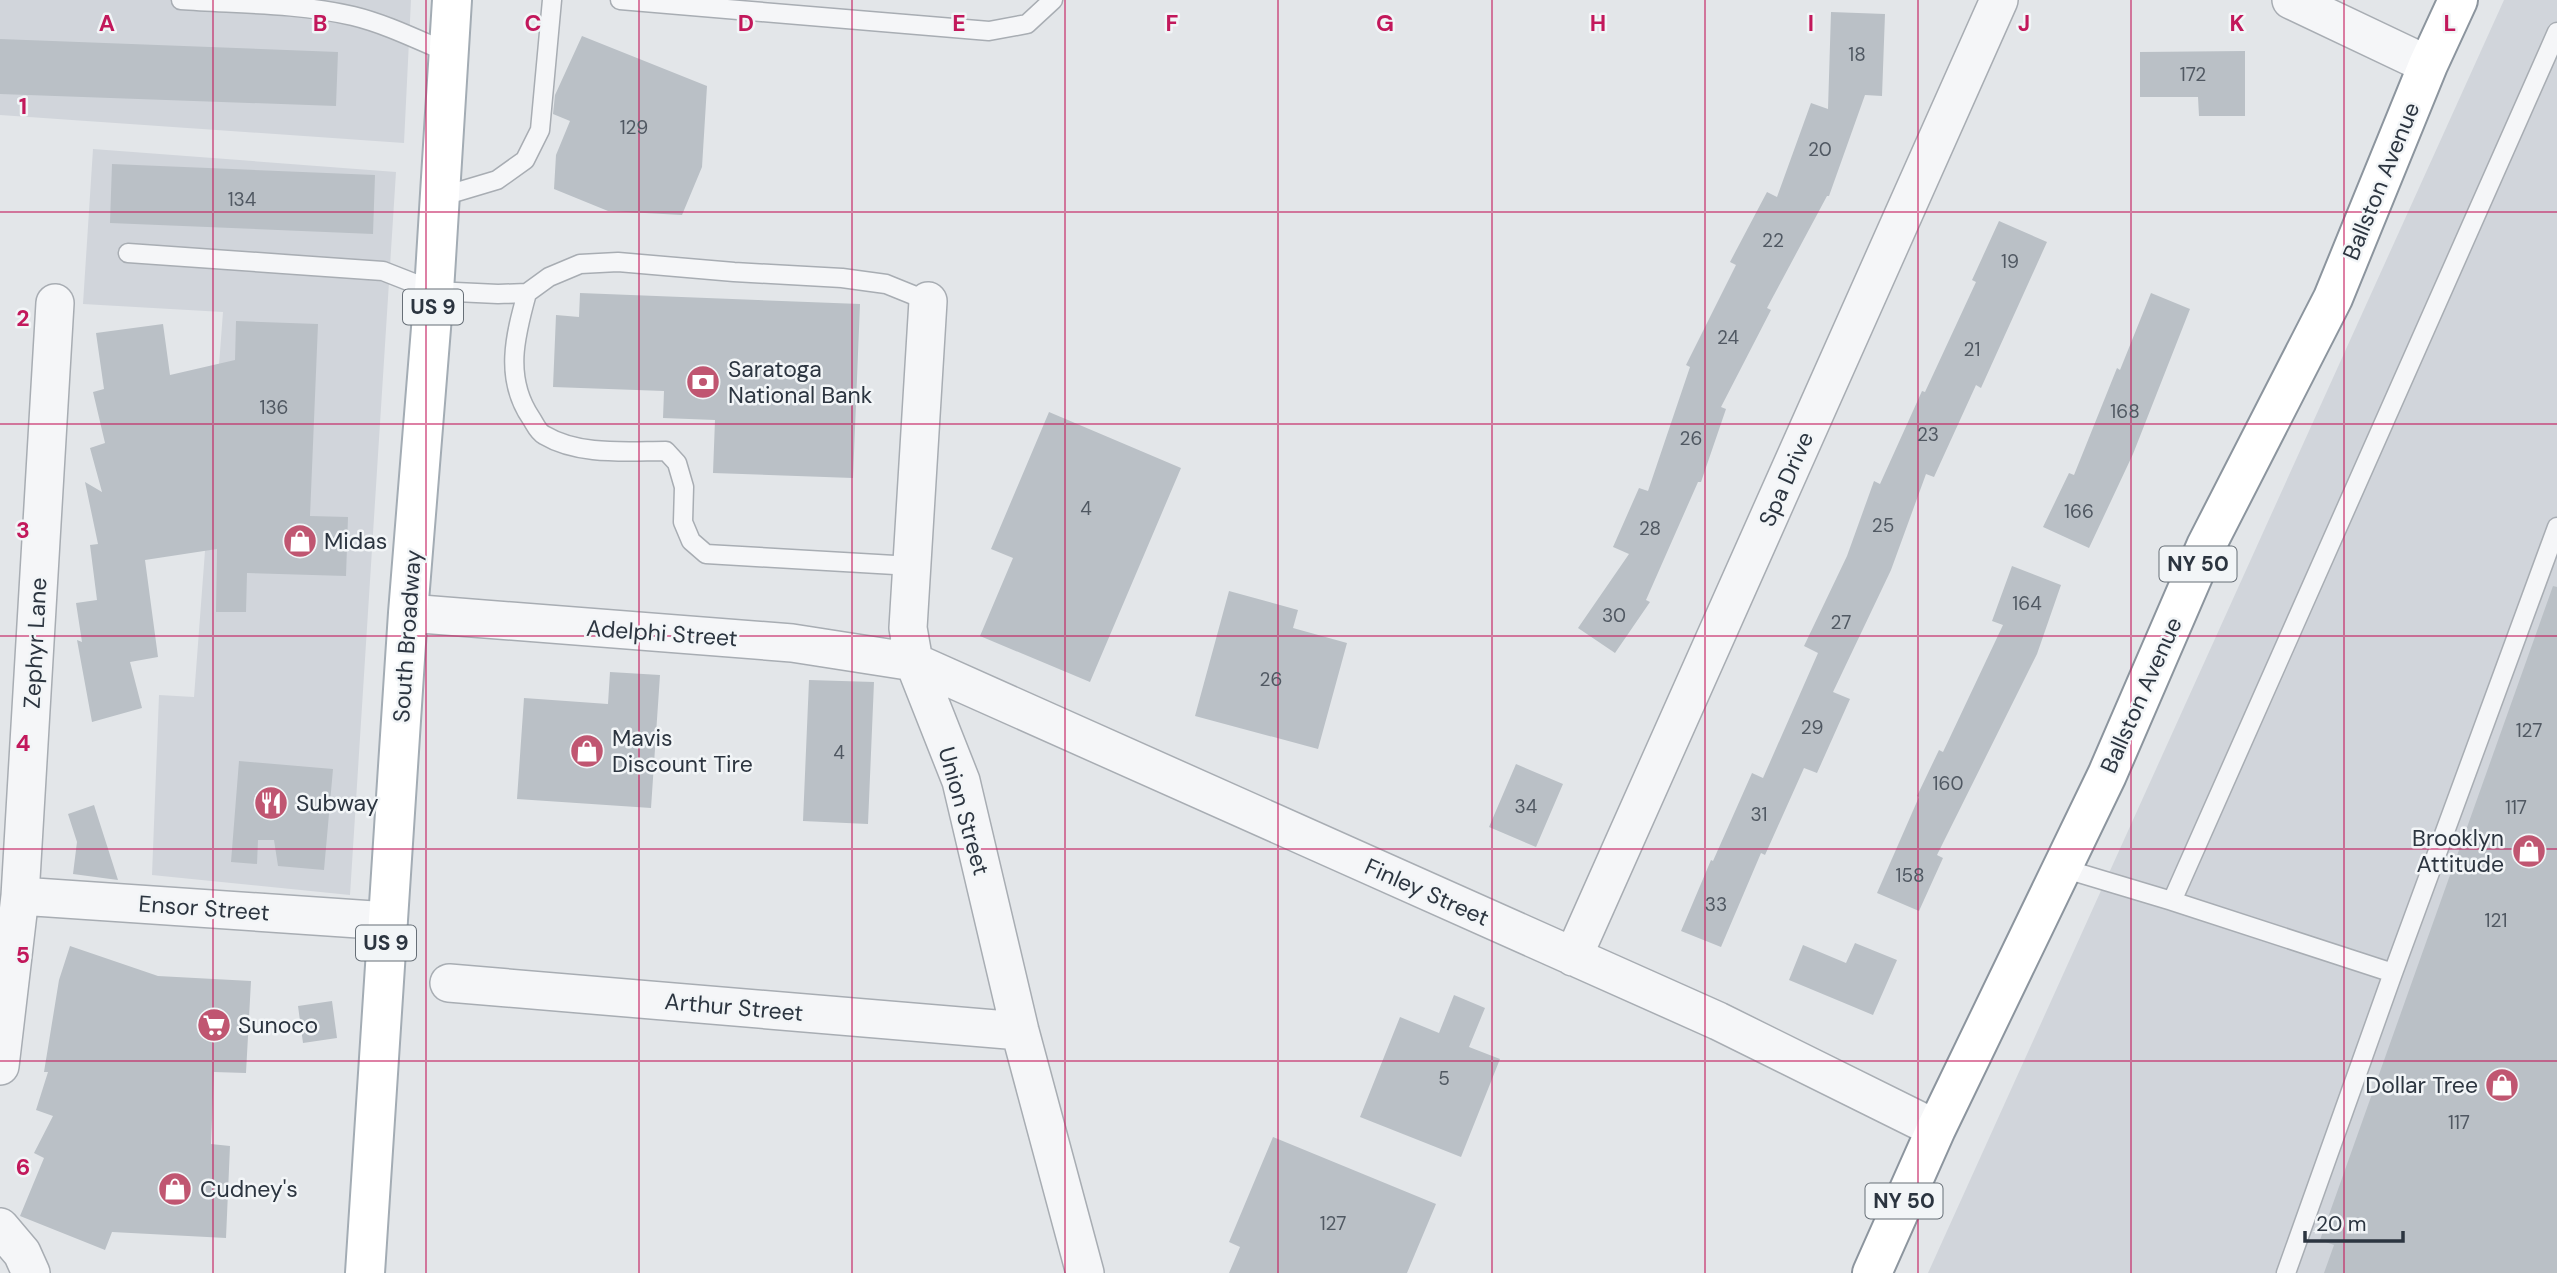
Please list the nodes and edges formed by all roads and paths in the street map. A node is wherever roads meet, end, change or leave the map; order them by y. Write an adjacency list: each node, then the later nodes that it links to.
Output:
1 (181, 0): 10 (lane)
2 (452, 0): 10 (main road, South Broadway / US 9)
3 (552, 0): 12 (lane)
4 (620, 0): 5 (lane)
5 (1053, 0)
6 (1998, 0): 26 (street, Spa Drive)
7 (2291, 0): 11 (street)
8 (2458, 0): 11 (main road, Ballston Avenue / NY 50)
9 (2557, 32): 24 (lane)
10 (449, 53): 12 (main road, South Broadway / US 9)
11 (2428, 65): 22 (main road, Ballston Avenue / NY 50)
12 (440, 197): 14 (main road, South Broadway / US 9)
13 (128, 253): 14 (lane)
14 (434, 291): 15 (lane); 20 (main road, South Broadway / US 9)
15 (527, 293): 16 (lane); 19 (lane)
16 (928, 301): 19 (street, Union Street)
17 (55, 303): 23 (street, Zephyr Lane)
18 (2557, 527): 27 (lane)
19 (912, 566): 21 (street, Union Street)
20 (408, 613): 21 (street, Adelphi Street); 25 (main road, South Broadway / US 9)
21 (914, 662): 26 (street, Finley Street); 29 (street, Union Street)
22 (2062, 868): 24 (lane); 31 (main road, Ballston Avenue / NY 50)
23 (20, 895): 25 (street, Ensor Street); 30 (street, Zephyr Lane)
24 (2172, 901): 27 (lane)
25 (388, 920): 34 (main road, South Broadway / US 9)
26 (1573, 957): 31 (street, Finley Street)
27 (2393, 973): 37 (lane)
28 (449, 983): 29 (street, Arthur Street)
29 (1020, 1031): 35 (street, Union Street)
30 (0, 1066)
31 (1937, 1129): 36 (main road, Ballston Avenue / NY 50)
32 (0, 1227): 33 (street)
33 (31, 1273)
34 (365, 1273)
35 (1085, 1273)
36 (1872, 1273)
37 (2286, 1273)

